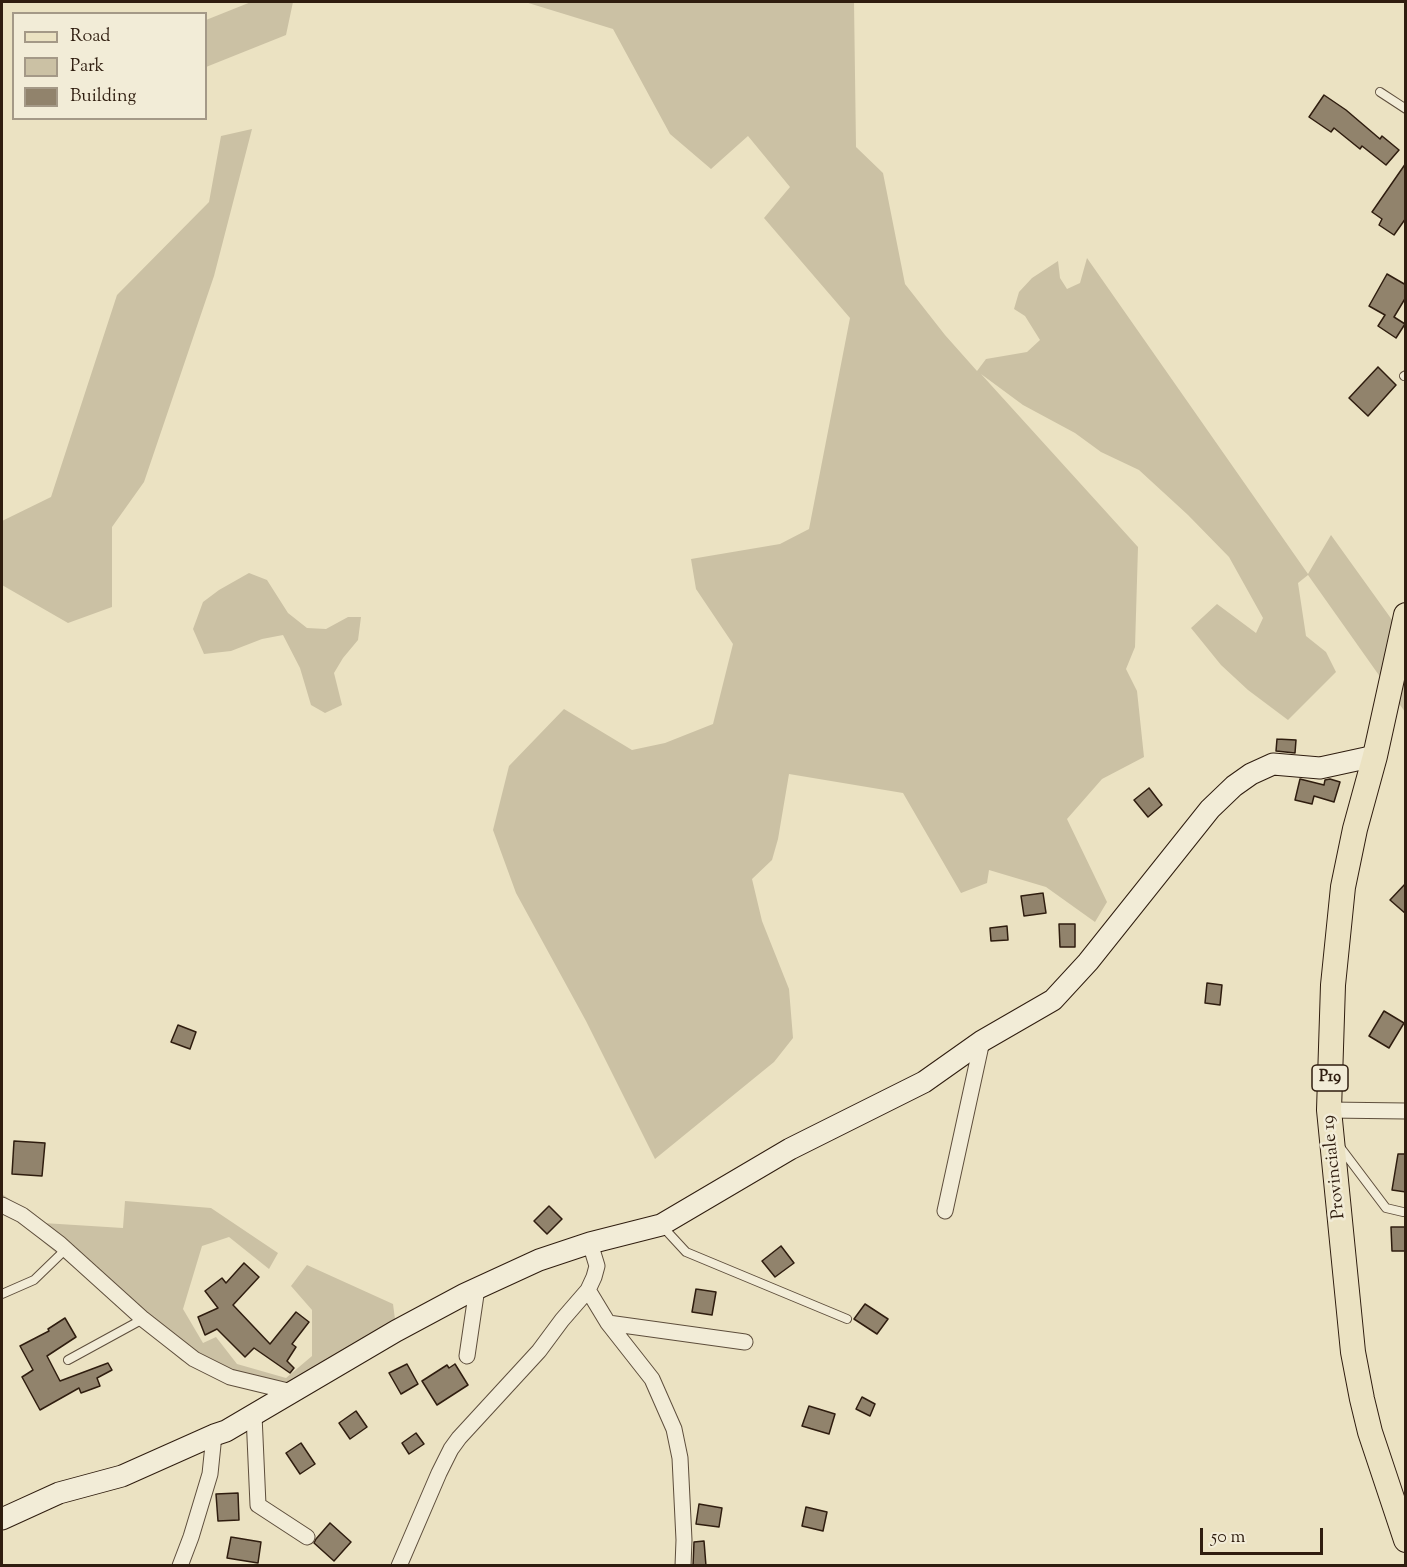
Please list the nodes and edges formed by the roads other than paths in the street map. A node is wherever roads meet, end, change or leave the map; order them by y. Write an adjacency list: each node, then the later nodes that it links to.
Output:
1 (1380, 92): 2 (lane)
2 (1406, 108)
3 (1406, 615): 4 (main road, Provinciale 19 / P19)
4 (1402, 641): 5 (main road, Provinciale 19 / P19)
5 (1375, 756): 6 (street); 7 (main road, Provinciale 19 / P19)
6 (982, 1041): 10 (street); 12 (street)
7 (1329, 1110): 8 (street); 11 (lane); 29 (main road, Provinciale 19 / P19)
8 (1406, 1111)
9 (2, 1204): 14 (street)
10 (945, 1211)
11 (1403, 1212)
12 (661, 1225): 13 (street); 19 (lane)
13 (590, 1243): 15 (street); 16 (street)
14 (66, 1250): 17 (lane); 18 (street)
15 (477, 1288): 22 (street); 24 (street)
16 (588, 1290): 20 (street); 31 (street)
17 (2, 1294)
18 (143, 1319): 23 (lane); 24 (street)
19 (847, 1319)
20 (608, 1323): 21 (street); 32 (street)
21 (745, 1342)
22 (467, 1356)
23 (68, 1360)
24 (292, 1392): 25 (street)
25 (254, 1414): 26 (street); 28 (street)
26 (214, 1435): 27 (street); 30 (street)
27 (2, 1519)
28 (307, 1537)
29 (1406, 1540)
30 (180, 1566)
31 (399, 1566)
32 (683, 1566)

